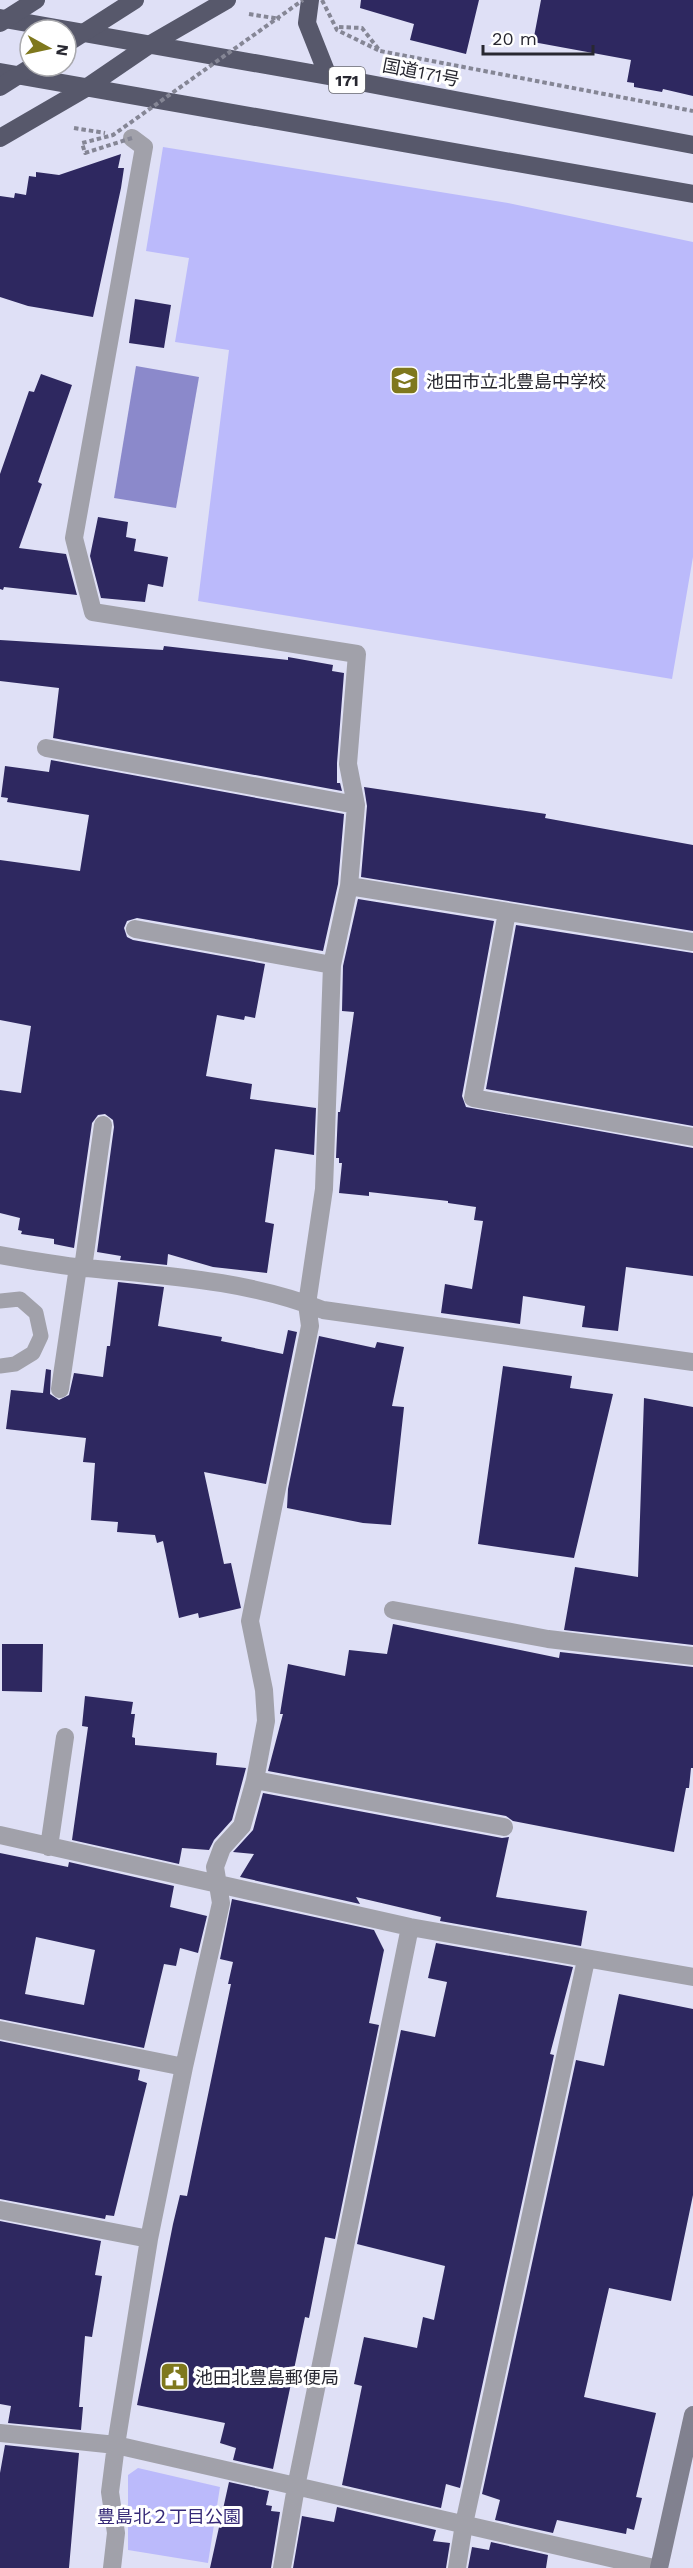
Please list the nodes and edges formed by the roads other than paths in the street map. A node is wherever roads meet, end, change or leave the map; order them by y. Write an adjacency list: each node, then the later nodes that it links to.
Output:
1 (36, 0): 6 (highway, bridge)
2 (135, 0): 7 (highway, bridge)
3 (227, 0): 8 (highway)
4 (310, 0): 11 (highway)
5 (0, 18): 8 (highway, 国道171号 / 171)
6 (0, 23)
7 (78, 37)
8 (148, 45): 11 (highway, 国道171号 / 171); 13 (highway)
9 (0, 72): 13 (highway)
10 (18, 76): 12 (highway, bridge)
11 (328, 76): 17 (highway, 国道171号 / 171)
12 (0, 87)
13 (86, 88): 14 (highway); 19 (highway)
14 (36, 118): 15 (highway); 18 (highway)
15 (0, 138)
16 (132, 138): 21 (street)
17 (693, 145)
18 (0, 147)
19 (693, 195)
20 (46, 748): 21 (street)
21 (356, 805): 22 (street)
22 (349, 886): 23 (street); 26 (street)
23 (507, 912): 25 (street); 28 (street)
24 (135, 929): 26 (street)
25 (693, 942)
26 (333, 964): 32 (street)
27 (104, 1125): 30 (street)
28 (693, 1137)
29 (0, 1255): 30 (street)
30 (80, 1267): 32 (street); 35 (street)
31 (0, 1301): 34 (lane)
32 (307, 1304): 33 (street); 39 (street)
33 (693, 1362)
34 (0, 1366)
35 (60, 1389)
36 (393, 1610): 37 (street)
37 (693, 1656)
38 (65, 1737): 42 (street)
39 (255, 1780): 40 (street); 43 (street)
40 (504, 1827)
41 (0, 1836): 42 (street)
42 (50, 1847): 43 (street)
43 (218, 1885): 44 (street); 48 (street)
44 (410, 1927): 45 (street); 54 (street)
45 (586, 1960): 46 (street); 55 (street)
46 (693, 1977)
47 (0, 2030): 48 (street)
48 (184, 2067): 50 (street)
49 (0, 2210): 50 (street)
50 (149, 2239): 53 (street)
51 (693, 2415): 59 (street)
52 (0, 2433): 53 (street)
53 (116, 2445): 54 (street); 56 (street)
54 (296, 2487): 55 (street); 57 (street)
55 (464, 2524): 58 (street); 59 (street)
56 (112, 2568)
57 (282, 2568)
58 (457, 2568)
59 (656, 2568)

